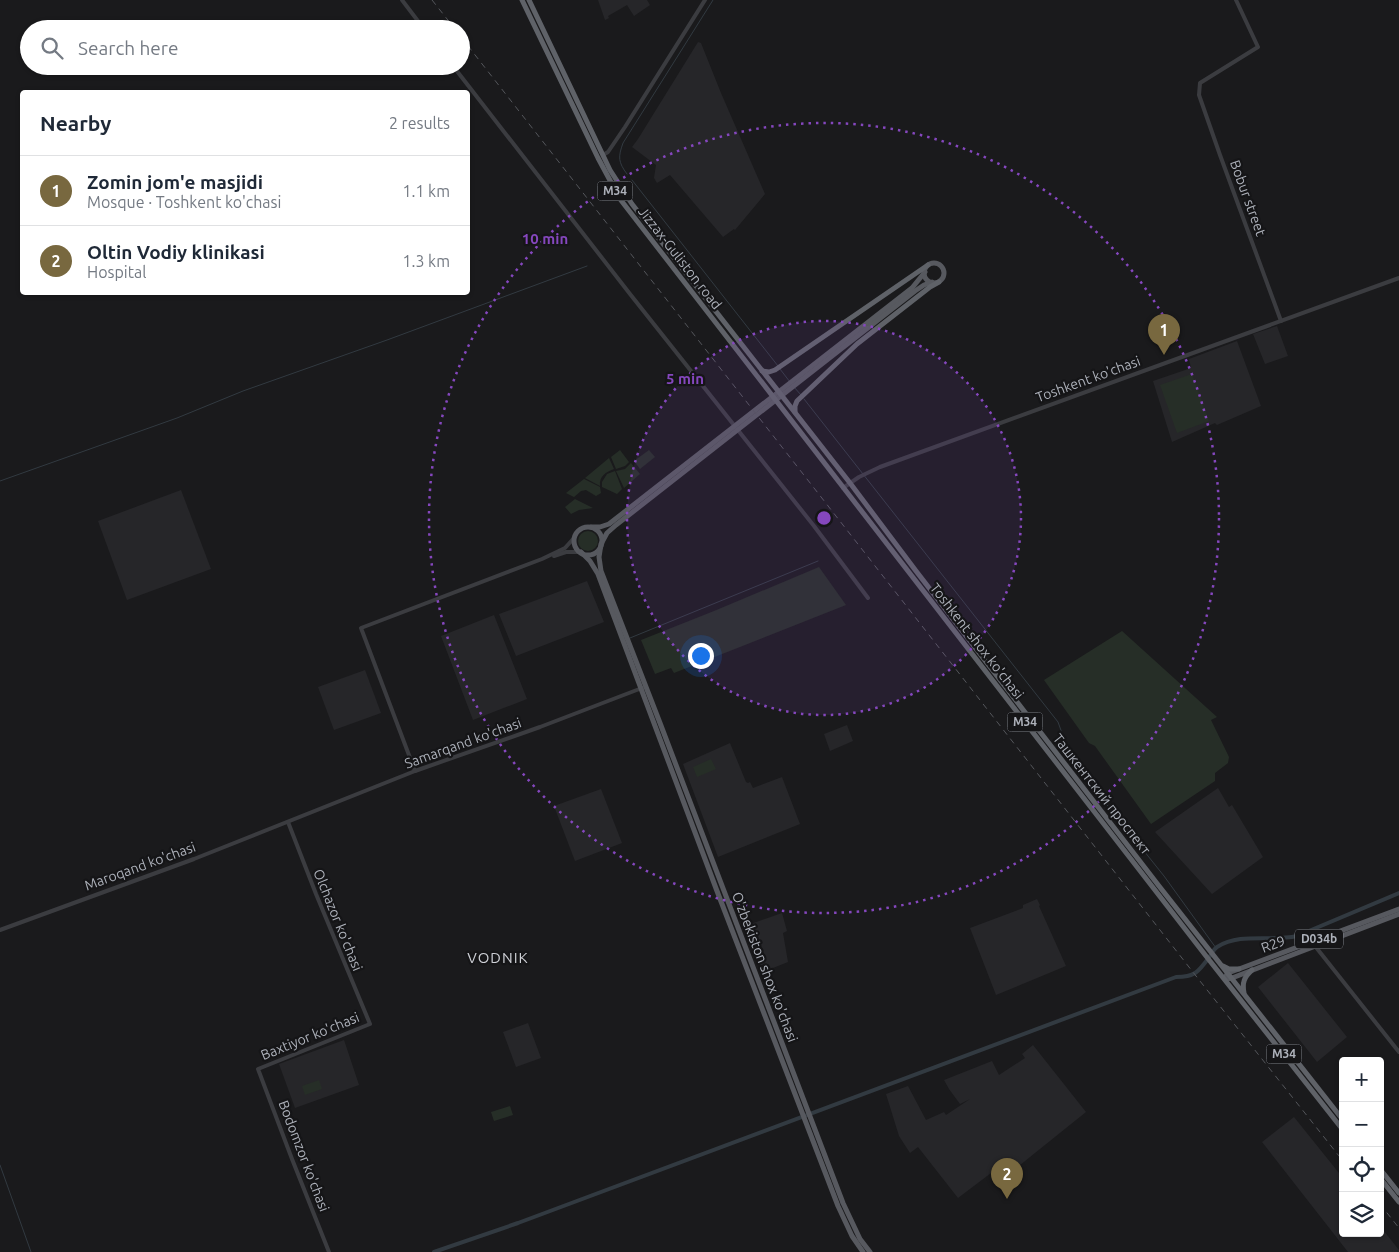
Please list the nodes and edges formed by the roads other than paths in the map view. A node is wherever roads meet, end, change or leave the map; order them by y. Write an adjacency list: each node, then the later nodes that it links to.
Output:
1 (402, 0): 6 (street)
2 (522, 0): 15 (highway, Jizzax-Guliston road / M34)
3 (529, 0): 8 (highway, Jizzax-Guliston road / M34)
4 (705, 0): 8 (street)
5 (1236, 0): 14 (street, Bobur street)
6 (417, 20)
7 (460, 75): 27 (street)
8 (603, 155): 16 (highway, Jizzax-Guliston road / M34)
9 (928, 265): 10 (main road); 13 (main road); 16 (highway)
10 (925, 272): 12 (main road); 17 (main road)
11 (1399, 278): 14 (street, Toshkent ko'chasi)
12 (932, 282): 13 (main road); 17 (main road)
13 (939, 282): 18 (highway)
14 (1281, 320): 20 (street, Toshkent ko'chasi)
15 (748, 365): 21 (highway, Toshkent shox ko'chasi / M34)
16 (762, 371): 18 (highway, M34)
17 (804, 375): 19 (main road)
18 (796, 415): 20 (highway, M34)
19 (709, 448): 22 (main road); 24 (main road)
20 (850, 483): 21 (street, Toshkent ko'chasi); 36 (highway, Ташкентский проспект / M34)
21 (844, 488): 40 (highway, Toshkent shox ko'chasi / M34)
22 (591, 527): 23 (main road); 24 (main road)
23 (574, 538): 25 (main road); 26 (street)
24 (601, 544): 25 (main road); 28 (main road)
25 (581, 552): 26 (street); 28 (main road)
26 (542, 559): 30 (street)
27 (868, 598)
28 (622, 633): 29 (main road, O'zbekiston shox ko'chasi)
29 (644, 687): 30 (street, Samarqand ko'chasi); 46 (main road, O'zbekiston shox ko'chasi)
30 (415, 771): 31 (street, Samarqand ko'chasi)
31 (288, 822): 34 (street, Maroqand ko'chasi); 42 (street, Olchazor ko'chasi)
32 (1399, 909): 37 (main road, R29 / D034b)
33 (1399, 914): 35 (main road, R29 / D034b)
34 (0, 930)
35 (1315, 946): 38 (main road, R29 / D034b); 43 (street)
36 (1221, 965): 37 (highway); 39 (highway, M34)
37 (1239, 969): 39 (main road, D034b)
38 (1252, 970): 39 (main road, D034b); 41 (highway)
39 (1230, 976): 40 (main road, D034b); 41 (highway, M34)
40 (1224, 979): 41 (highway, M34)
41 (1242, 996): 45 (highway, M34); 47 (highway, M34)
42 (370, 1024): 44 (street, Baxtiyor ko'chasi)
43 (1399, 1052)
44 (258, 1068): 52 (street, Bodomzor ko'chasi)
45 (1339, 1115)
46 (808, 1119): 53 (main road, O'zbekiston shox ko'chasi); 54 (main road, O'zbekiston shox ko'chasi)
47 (1339, 1125)
48 (1384, 1174): 50 (highway)
49 (1384, 1183): 51 (highway)
50 (1399, 1193)
51 (1399, 1202)
52 (329, 1252)
53 (863, 1252)
54 (870, 1252)

